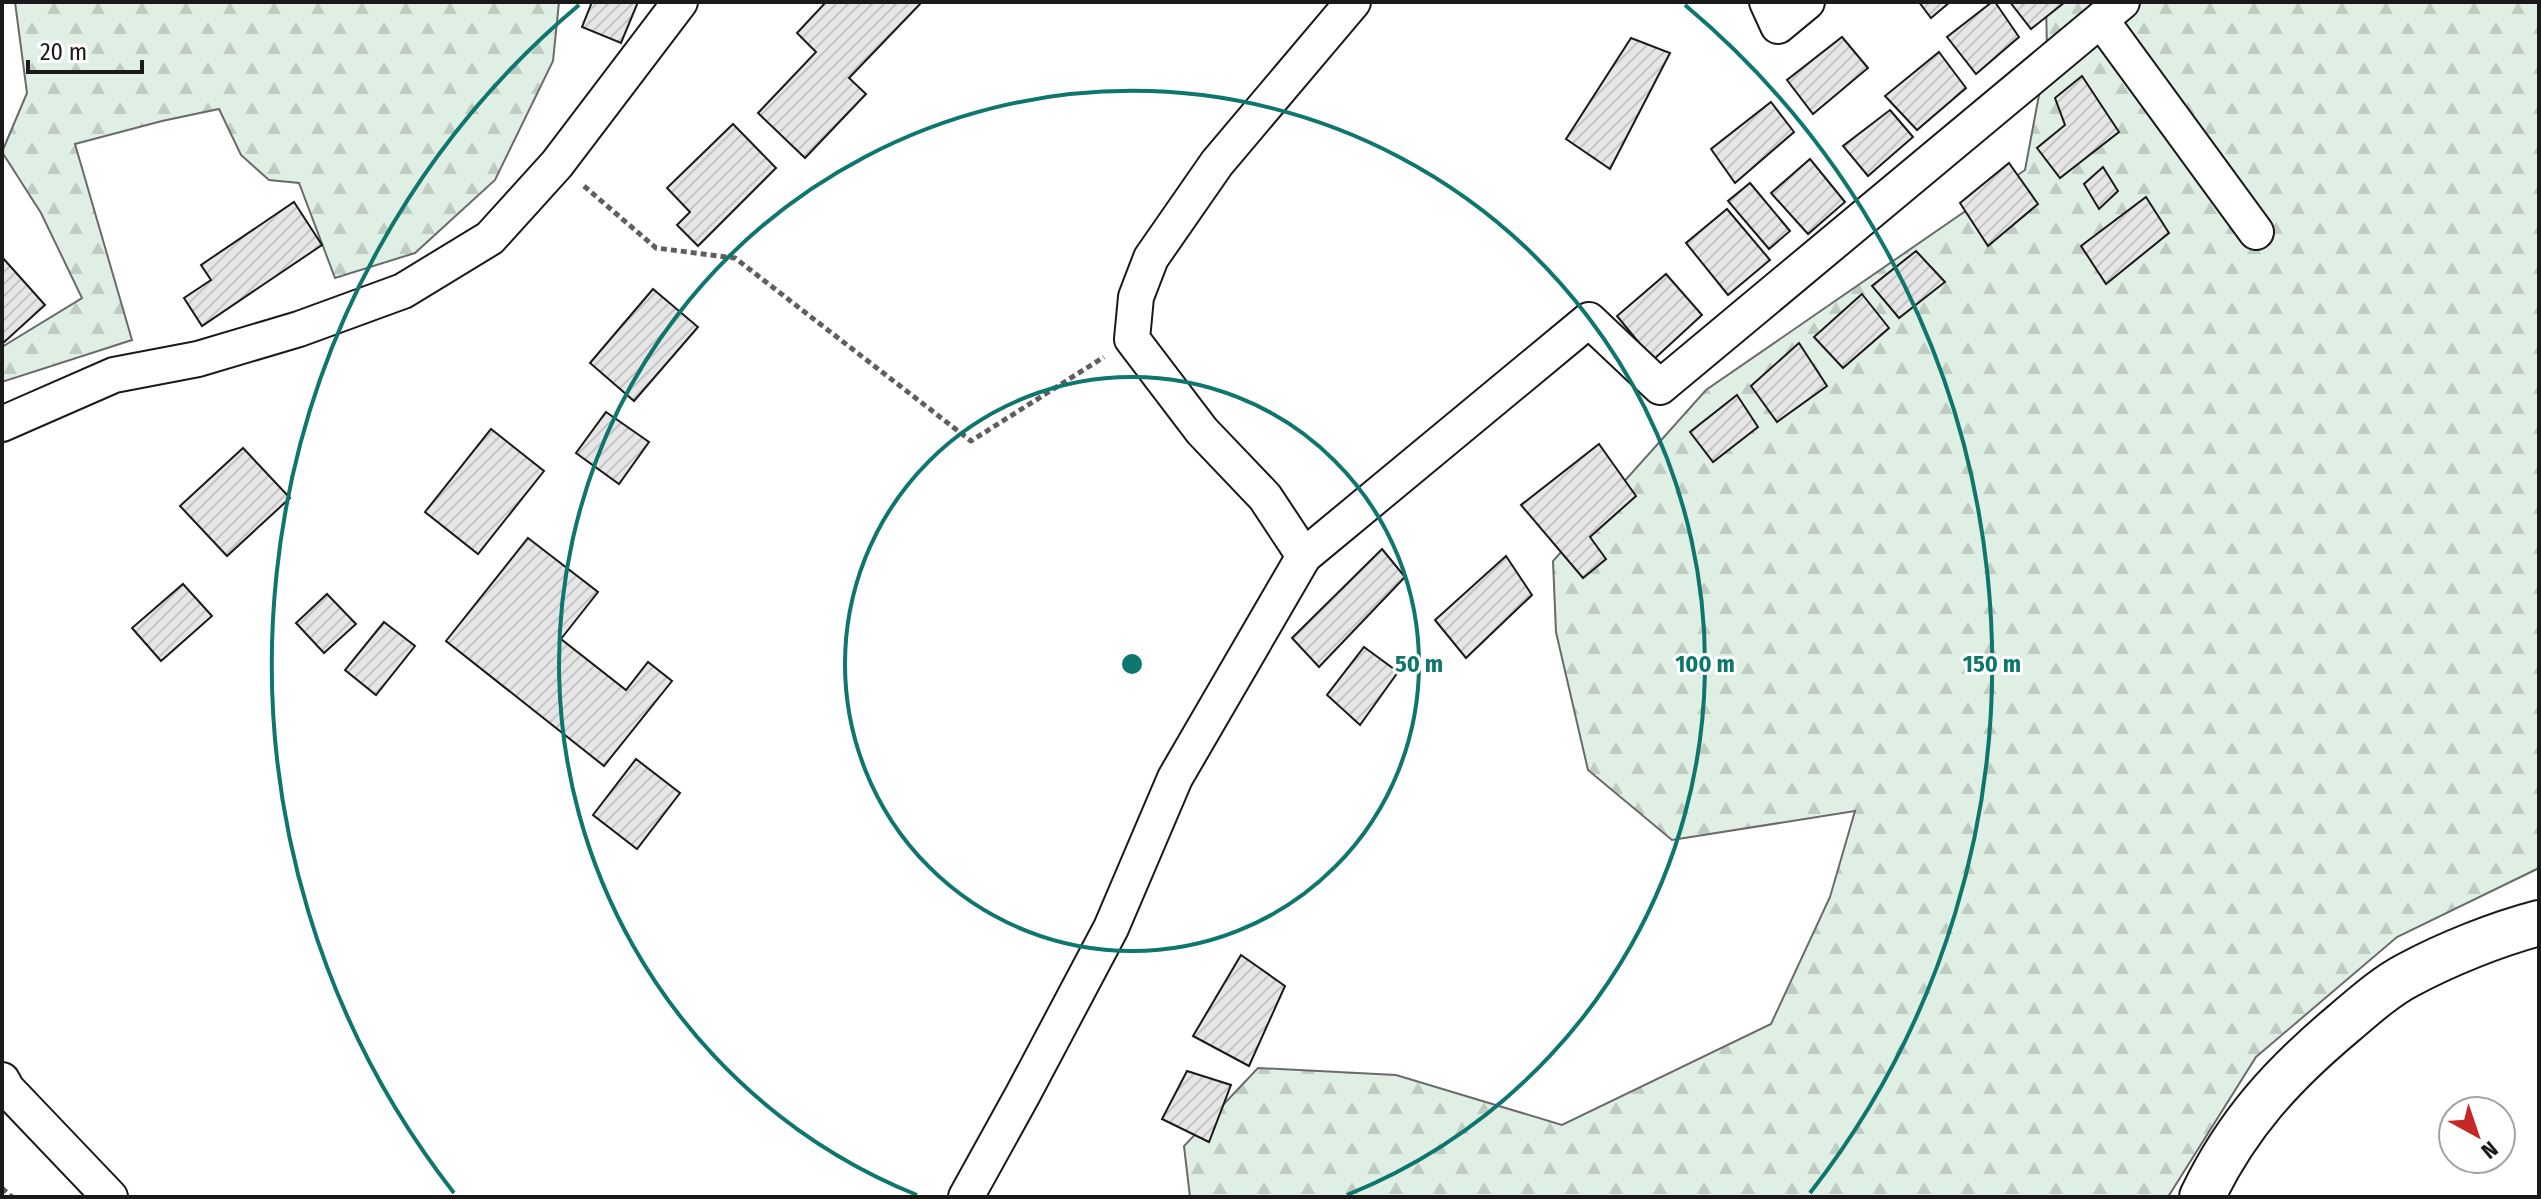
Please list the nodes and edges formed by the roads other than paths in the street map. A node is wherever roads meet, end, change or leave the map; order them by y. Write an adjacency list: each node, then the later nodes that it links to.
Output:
1 (680, 2): 7 (street)
2 (1353, 2): 8 (street)
3 (1767, 2): 4 (street)
4 (1807, 2)
5 (2111, 11): 6 (street); 8 (street)
6 (2256, 232)
7 (2, 424)
8 (1304, 556): 12 (street)
9 (2539, 923): 13 (street)
10 (2, 1080): 11 (street)
11 (110, 1197)
12 (966, 1197)
13 (2202, 1197)

